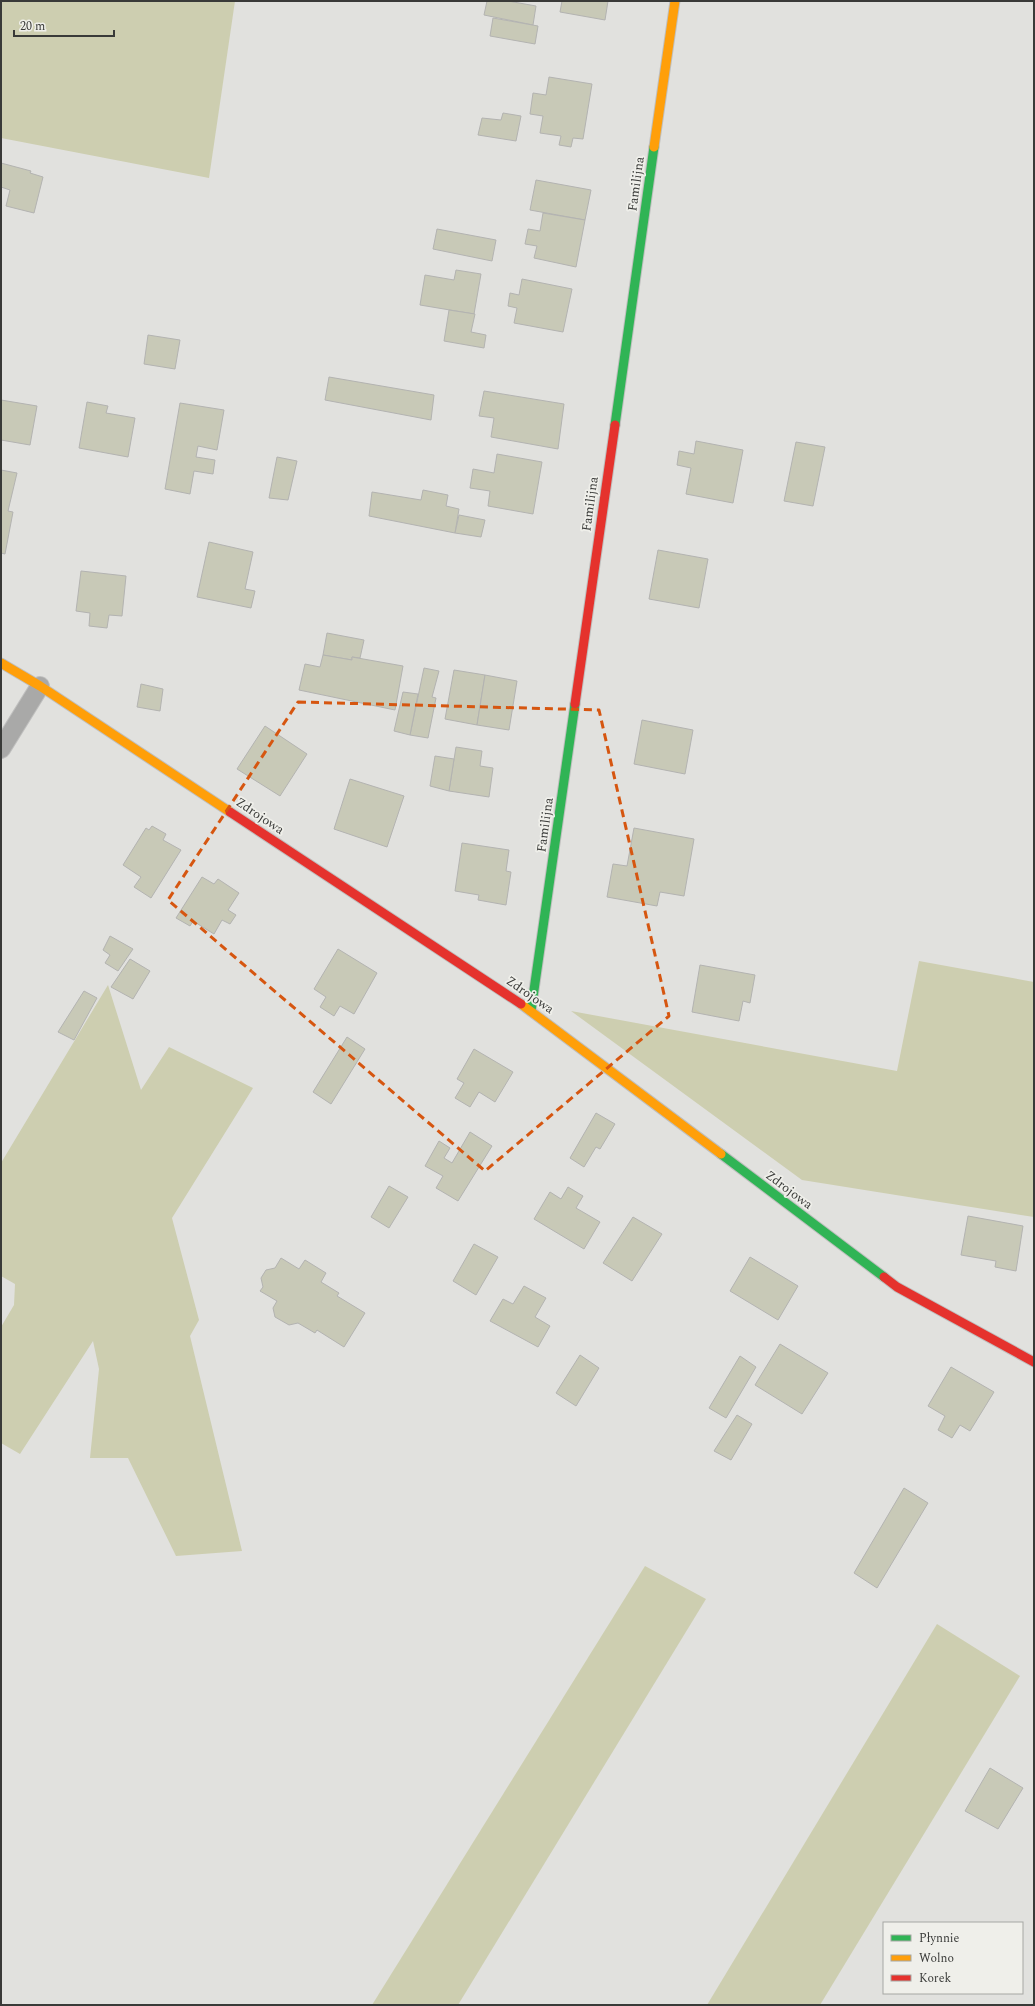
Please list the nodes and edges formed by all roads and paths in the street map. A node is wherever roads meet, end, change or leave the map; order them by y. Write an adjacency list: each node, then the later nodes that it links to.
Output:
1 (675, 1): 5 (street, Familijna)
2 (1, 663): 3 (street, Zdrojowa)
3 (40, 686): 4 (lane); 5 (street, Zdrojowa)
4 (1, 748)
5 (532, 1011): 6 (street, Zdrojowa)
6 (1034, 1362)

